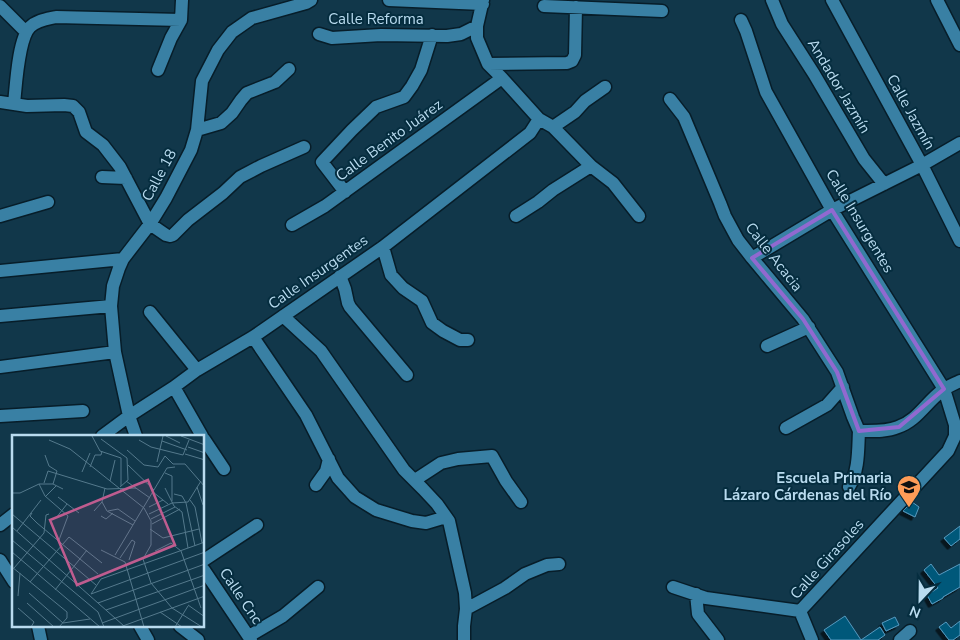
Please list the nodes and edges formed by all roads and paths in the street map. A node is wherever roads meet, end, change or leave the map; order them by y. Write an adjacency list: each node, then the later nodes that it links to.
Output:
1 (182, 0): 12 (street)
2 (311, 0): 29 (street, Calle 18)
3 (390, 0): 7 (street)
4 (772, 0): 36 (street, Andador Jazmín)
5 (832, 0): 32 (street, Calle Jazmín)
6 (936, 0): 18 (street)
7 (483, 2): 14 (street)
8 (0, 6): 15 (street)
9 (544, 6): 10 (street)
10 (576, 7): 11 (street); 19 (street)
11 (662, 11)
12 (181, 20): 15 (street); 21 (street)
13 (741, 20): 39 (street, Calle Insurgentes)
14 (477, 26): 17 (street, Calle Reforma); 19 (street)
15 (26, 32): 26 (street)
16 (319, 34): 17 (street, Calle Reforma)
17 (432, 36): 37 (street)
18 (960, 46)
19 (488, 64): 22 (street)
20 (289, 69): 29 (street)
21 (158, 70)
22 (502, 78): 27 (street); 37 (street, Calle Benito Juárez)
23 (605, 88): 28 (street)
24 (670, 99): 47 (street, Calle Acacia)
25 (0, 102): 26 (street)
26 (14, 104): 35 (street)
27 (539, 119): 28 (street); 46 (street, Calle Insurgentes)
28 (553, 127): 33 (street)
29 (197, 130): 43 (street, Calle 18)
30 (960, 143): 32 (street)
31 (304, 147): 43 (street)
32 (922, 165): 36 (street); 45 (street, Calle Jazmín)
33 (592, 166): 41 (street); 42 (street)
34 (102, 177): 35 (street)
35 (126, 178): 43 (street)
36 (884, 184): 39 (street)
37 (345, 192): 44 (street, Calle Benito Juárez)
38 (48, 202): 40 (street)
39 (832, 210): 47 (street); 66 (street, Calle Insurgentes)
40 (0, 216)
41 (516, 216)
42 (639, 216)
43 (150, 224): 48 (street, Calle 18)
44 (292, 226)
45 (960, 241)
46 (382, 247): 50 (street, Calle Insurgentes); 57 (street)
47 (752, 258): 55 (street, Calle Acacia)
48 (123, 259): 49 (street); 51 (street, Calle 18)
49 (0, 271)
50 (340, 276): 54 (street, Calle Insurgentes); 62 (street)
51 (111, 306): 53 (street); 59 (street, Calle 18)
52 (150, 312): 61 (street)
53 (0, 316)
54 (283, 316): 56 (street, Calle Insurgentes); 79 (street)
55 (808, 327): 58 (street); 65 (street, Calle Acacia)
56 (253, 337): 61 (street, Calle Insurgentes); 77 (street)
57 (468, 340)
58 (767, 346)
59 (115, 352): 60 (street); 69 (street, Calle 18)
60 (0, 367)
61 (197, 370): 64 (street, Calle Insurgentes)
62 (407, 375)
63 (960, 381): 66 (street)
64 (174, 387): 69 (street, Calle Insurgentes); 74 (street)
65 (842, 387): 70 (street); 71 (street, Calle Acacia)
66 (944, 389): 71 (street); 75 (street, Calle Insurgentes)
67 (83, 411): 68 (street)
68 (0, 416)
69 (129, 416): 72 (street, Calle Insurgentes); 73 (street)
70 (786, 428)
71 (859, 430): 81 (street)
72 (103, 435)
73 (136, 435)
74 (202, 435)
75 (958, 438): 96 (street, Calle Girasoles)
76 (205, 440): 78 (street)
77 (328, 459): 80 (street); 84 (street)
78 (224, 469)
79 (414, 480): 82 (street); 84 (street)
80 (316, 485)
81 (849, 487)
82 (521, 502)
83 (12, 516): 85 (street)
84 (446, 517): 95 (street)
85 (0, 525)
86 (257, 525): 87 (street)
87 (205, 559)
88 (0, 560): 91 (street)
89 (559, 564): 95 (street)
90 (205, 571): 100 (street, Calle Cnc)
91 (12, 579)
92 (318, 587): 100 (street)
93 (673, 587): 94 (street)
94 (696, 594): 96 (street); 104 (street)
95 (466, 609): 103 (street)
96 (800, 611): 105 (street, Calle Girasoles)
97 (141, 628): 101 (street)
98 (183, 628): 102 (street)
99 (910, 631): 106 (street)
100 (250, 638)
101 (148, 640)
102 (198, 640)
103 (464, 640)
104 (718, 640)
105 (812, 640)
106 (900, 640)

